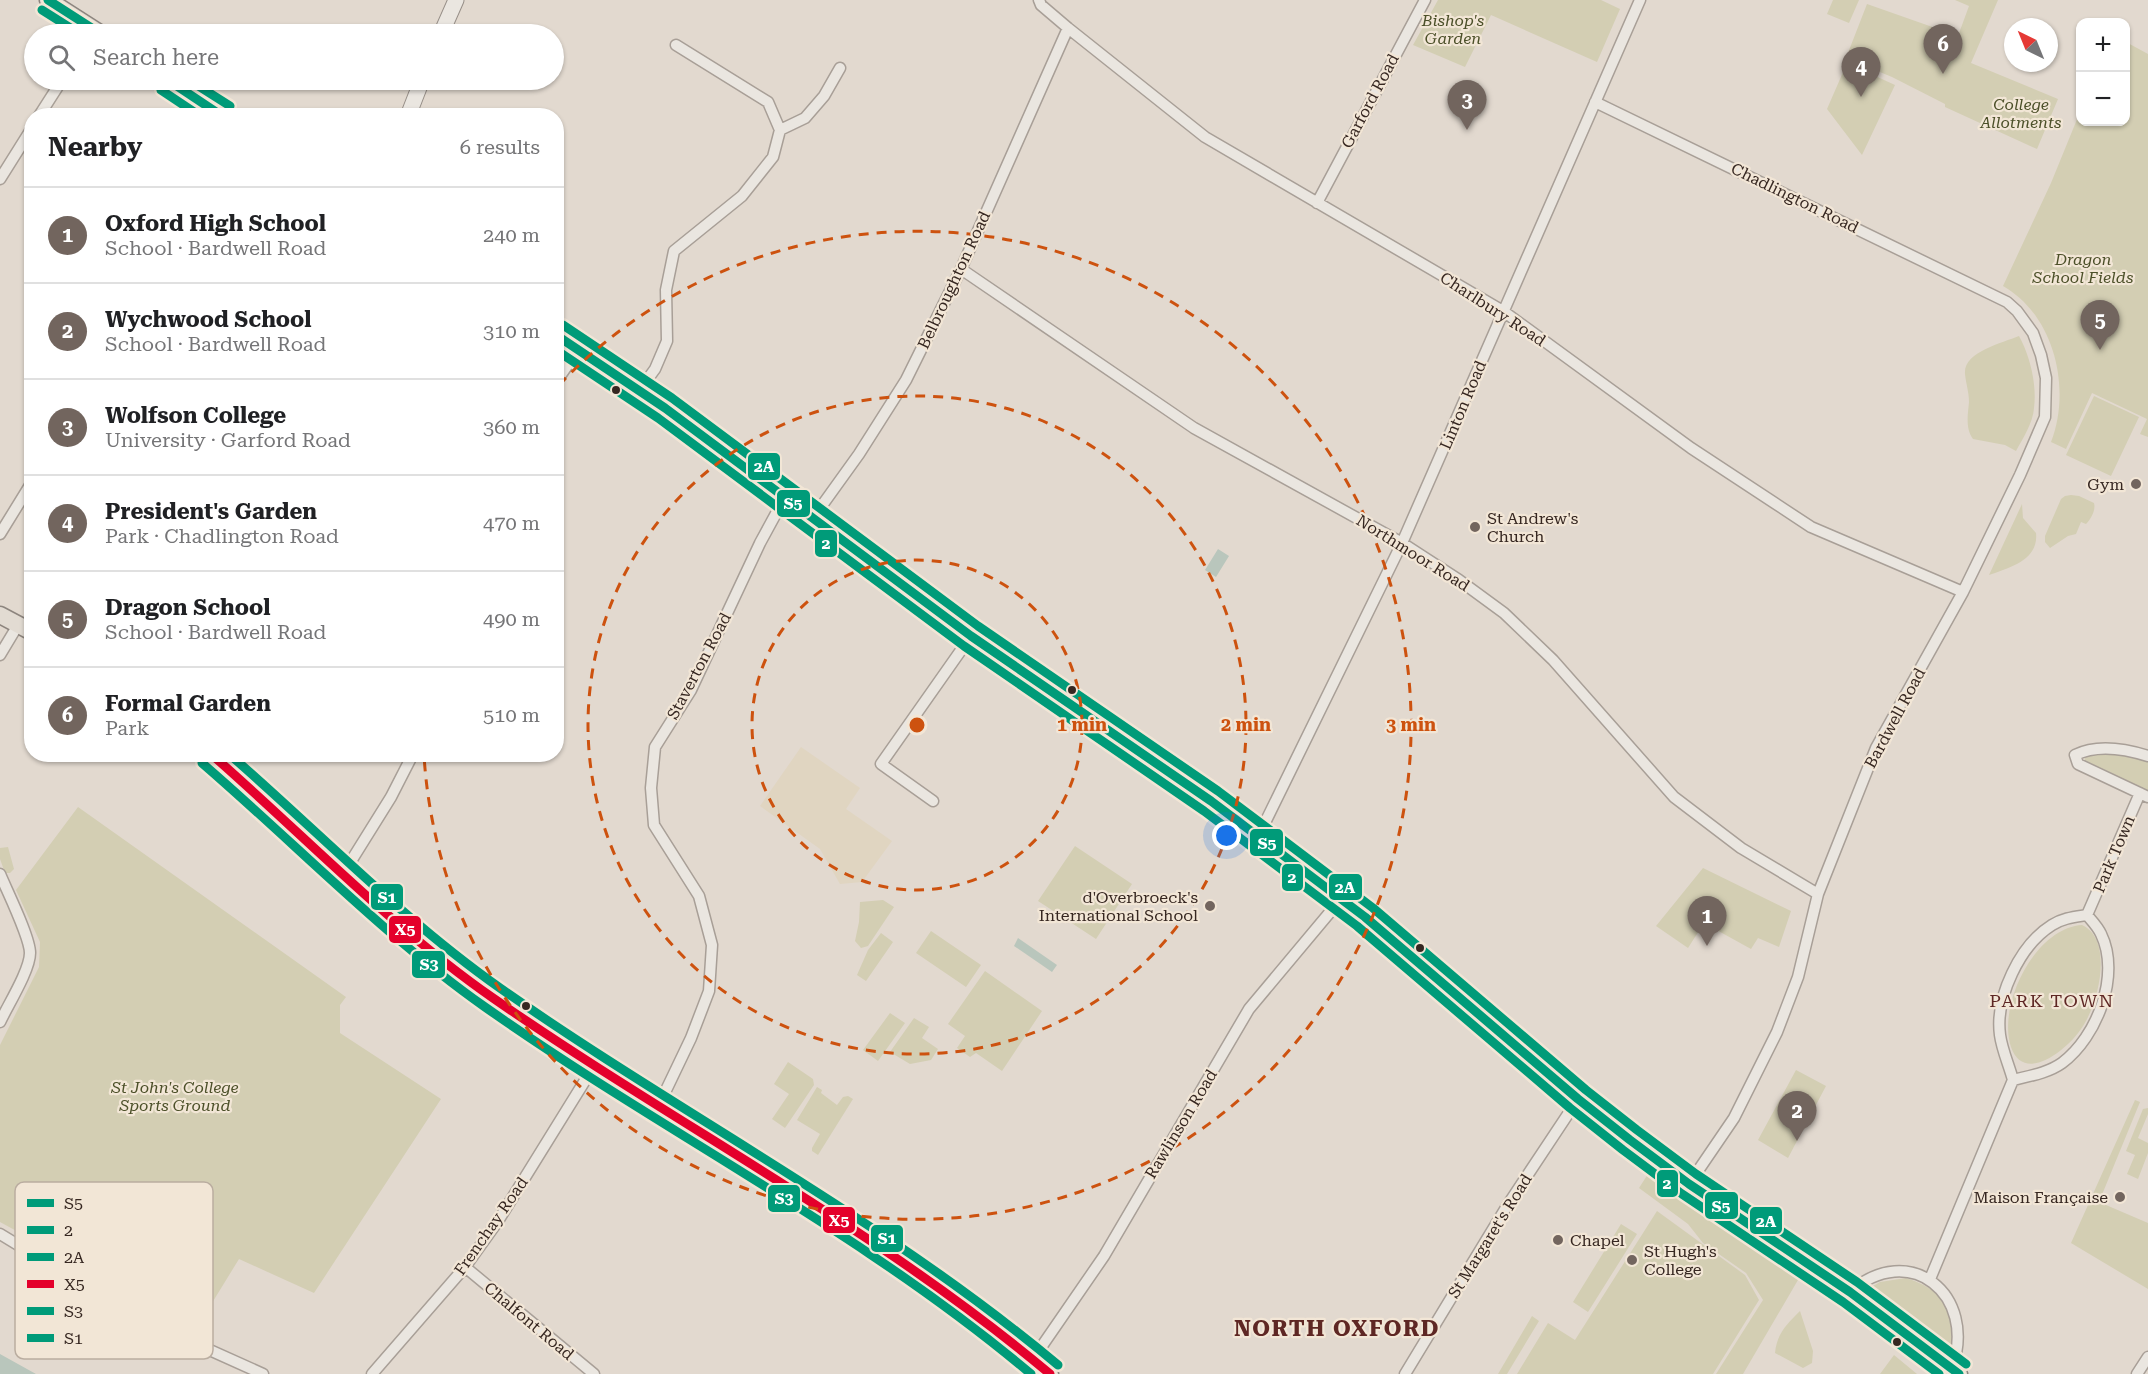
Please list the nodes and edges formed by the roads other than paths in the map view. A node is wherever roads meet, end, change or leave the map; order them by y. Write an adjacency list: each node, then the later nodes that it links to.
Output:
1 (48, 0): 6 (main road)
2 (456, 0): 7 (main road)
3 (1039, 0): 8 (street, Charlbury Road)
4 (1425, 0): 21 (street, Garford Road)
5 (1640, 0): 14 (street, Linton Road)
6 (82, 24)
7 (445, 24)
8 (1068, 28): 21 (street, Charlbury Road); 22 (street, Belbroughton Road)
9 (676, 45): 18 (street)
10 (840, 68): 18 (street)
11 (56, 90): 15 (street)
12 (183, 90): 16 (main road)
13 (418, 90): 17 (main road)
14 (1595, 102): 23 (street, Chadlington Road); 24 (street, Linton Road)
15 (44, 108)
16 (211, 108)
17 (411, 108)
18 (780, 130): 28 (street)
19 (24, 141): 20 (street)
20 (0, 179)
21 (1317, 203): 24 (street, Charlbury Road)
22 (961, 269): 31 (street, Belbroughton Road); 33 (street, Northmoor Road)
23 (1995, 296): 34 (street, Bardwell Road)
24 (1503, 311): 33 (street, Linton Road); 34 (street, Charlbury Road)
25 (564, 340): 26 (main road)
26 (578, 350): 27 (street); 28 (main road)
27 (564, 370)
28 (639, 391): 30 (main road)
29 (24, 495): 32 (street)
30 (786, 497): 31 (main road); 55 (street, Staverton Road)
31 (813, 518): 38 (main road)
32 (0, 534)
33 (1402, 543): 45 (street, Linton Road); 48 (street, Northmoor Road)
34 (1963, 592): 48 (street, Bardwell Road)
35 (0, 615): 36 (main road)
36 (24, 627)
37 (24, 629): 39 (street)
38 (971, 636): 44 (street); 45 (main road)
39 (0, 656)
40 (2148, 756): 43 (street, Park Town)
41 (219, 762): 47 (main road)
42 (409, 762): 47 (street)
43 (2144, 795): 50 (street, Park Town)
44 (933, 801)
45 (1258, 837): 49 (main road)
46 (0, 874): 51 (street)
47 (343, 874): 52 (main road)
48 (1818, 894): 56 (street, Bardwell Road)
49 (1341, 898): 54 (main road); 64 (street, Rawlinson Road)
50 (2088, 915): 53 (street); 53 (street)
51 (0, 1022)
52 (594, 1066): 55 (main road); 59 (street, Frenchay Road)
53 (2013, 1080): 60 (street)
54 (1578, 1099): 56 (main road); 70 (street, St Margaret's Road)
55 (658, 1107): 64 (main road)
56 (1689, 1184): 61 (main road)
57 (0, 1234): 58 (street)
58 (15, 1243)
59 (465, 1267): 67 (street, Frenchay Road); 68 (street, Chalfont Road)
60 (1930, 1279): 61 (street); 65 (street)
61 (1850, 1292): 65 (main road)
62 (213, 1352): 66 (street)
63 (2148, 1356): 71 (street)
64 (1033, 1359): 69 (main road)
65 (1957, 1372)
66 (263, 1374)
67 (372, 1374)
68 (594, 1374)
69 (1050, 1374)
70 (1405, 1374)
71 (2137, 1374)

